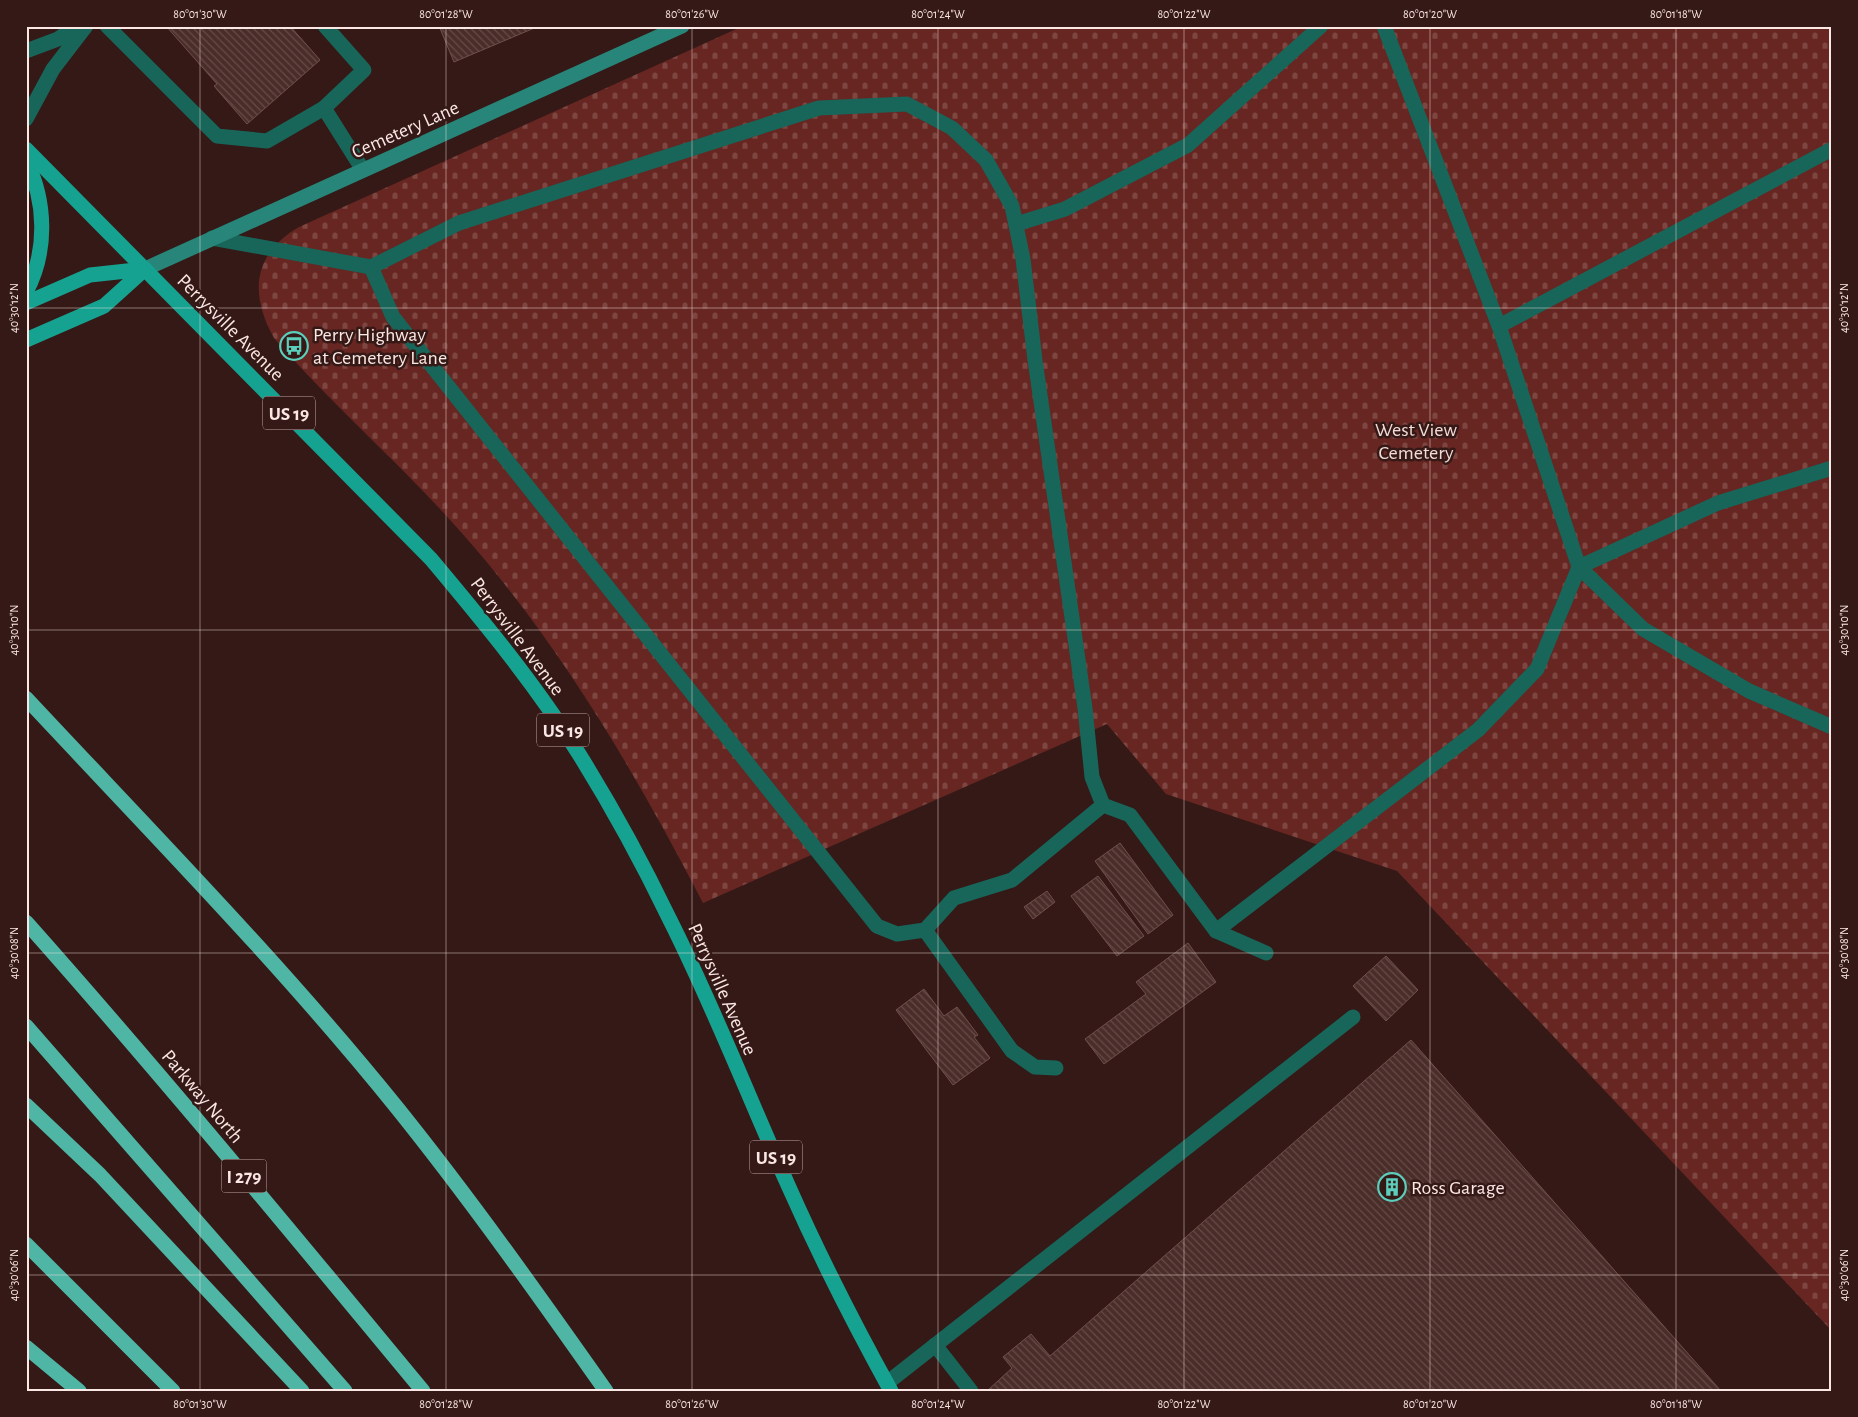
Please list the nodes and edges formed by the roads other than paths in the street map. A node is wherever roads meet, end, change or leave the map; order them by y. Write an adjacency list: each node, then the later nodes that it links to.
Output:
1 (78, 26): 8 (lane)
2 (86, 26): 10 (lane)
3 (107, 26): 9 (lane)
4 (325, 26): 9 (lane)
5 (682, 26): 14 (street, Cemetery Lane)
6 (1321, 26): 15 (lane)
7 (1384, 26): 21 (lane)
8 (26, 51)
9 (324, 108): 14 (lane)
10 (26, 119)
11 (26, 149): 18 (main road, Perrysville Avenue / US 19)
12 (1832, 149): 21 (lane)
13 (26, 160): 19 (main road)
14 (363, 170): 16 (street, Cemetery Lane)
15 (1016, 224): 17 (lane); 27 (lane)
16 (212, 238): 17 (lane); 18 (street, Cemetery Lane)
17 (371, 267): 29 (lane)
18 (145, 268): 20 (main road, Cemetery Lane); 22 (main road, Cemetery Lane); 41 (main road, Perrysville Avenue / US 19)
19 (26, 292)
20 (26, 303)
21 (1499, 326): 24 (lane)
22 (26, 340)
23 (1832, 468): 24 (lane)
24 (1579, 566): 26 (lane); 30 (lane)
25 (26, 698): 47 (highway)
26 (1832, 726)
27 (1103, 805): 29 (lane); 30 (lane)
28 (26, 922): 46 (highway, Parkway North / I 279)
29 (925, 930): 35 (lane)
30 (1216, 931): 31 (lane)
31 (1266, 953)
32 (1353, 1017): 39 (lane)
33 (26, 1026): 36 (highway)
34 (26, 1036): 36 (highway)
35 (1056, 1068)
36 (94, 1104): 45 (highway)
37 (26, 1105): 44 (highway)
38 (26, 1244): 43 (highway)
39 (935, 1345): 41 (lane); 48 (lane)
40 (26, 1347): 42 (highway)
41 (889, 1387)
42 (79, 1391)
43 (173, 1391)
44 (302, 1391)
45 (345, 1391)
46 (423, 1391)
47 (606, 1391)
48 (971, 1391)

